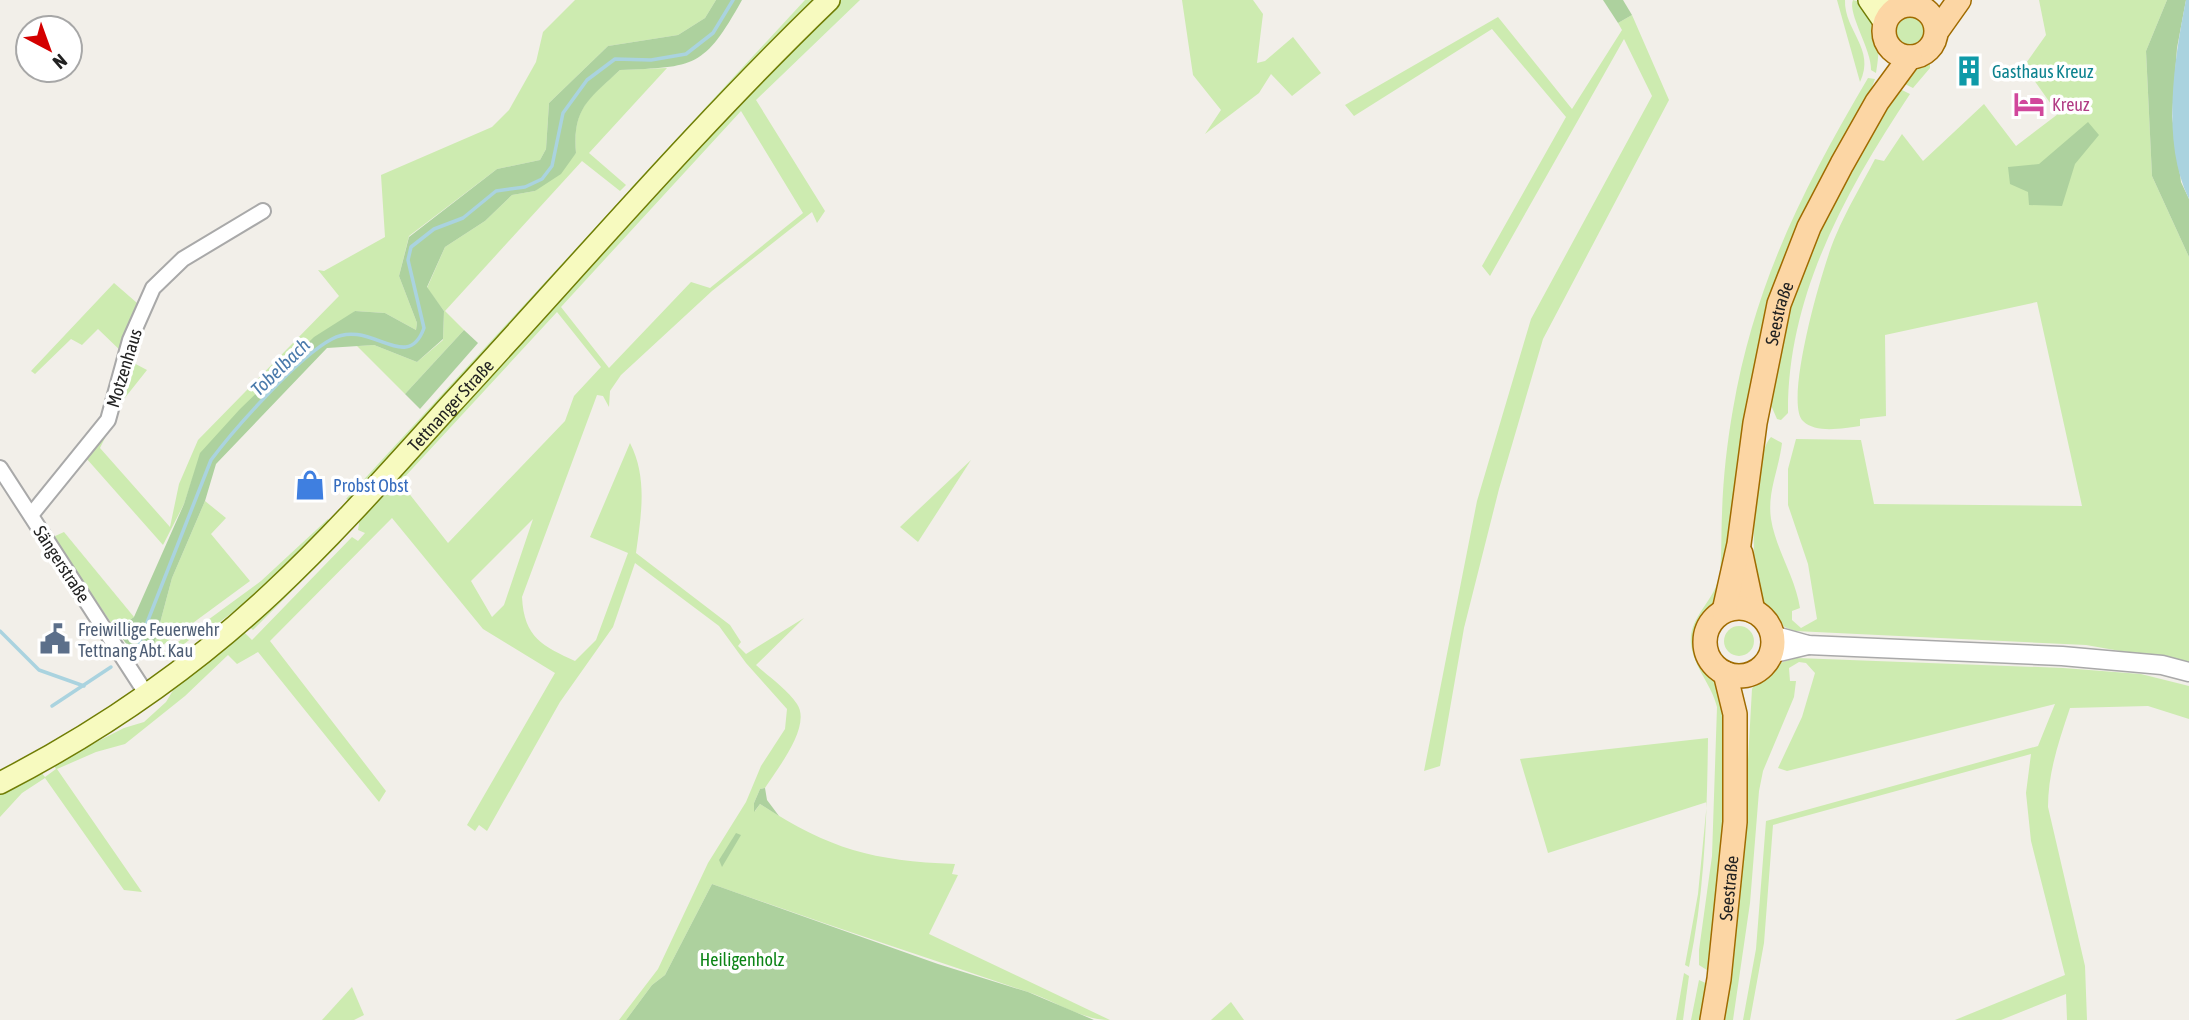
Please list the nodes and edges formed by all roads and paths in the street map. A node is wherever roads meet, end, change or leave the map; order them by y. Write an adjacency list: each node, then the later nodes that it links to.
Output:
1 (829, 0): 20 (main road, Tettnanger Straße)
2 (1869, 0): 5 (main road)
3 (1959, 0): 6 (main road)
4 (1912, 3): 5 (main road); 6 (main road)
5 (1885, 23): 7 (main road)
6 (1937, 31): 8 (main road)
7 (1889, 46): 8 (main road); 9 (main road, Seestraße)
8 (1910, 57): 9 (main road, Seestraße)
9 (1877, 102): 13 (main road, Seestraße)
10 (262, 211): 12 (street, Motzenhaus)
11 (0, 468): 12 (street, Sängerstraße)
12 (31, 515): 20 (street, Sängerstraße)
13 (1739, 544): 14 (main road, Seestraße); 15 (main road, Seestraße)
14 (1724, 611): 15 (main road); 18 (main road, Seestraße)
15 (1753, 611): 16 (main road, Seestraße)
16 (1771, 644): 17 (street); 19 (main road, Seestraße)
17 (2189, 672)
18 (1725, 673): 19 (main road); 21 (main road, Seestraße)
19 (1751, 674): 21 (main road, Seestraße)
20 (147, 695): 22 (main road, Tettnanger Straße)
21 (1735, 714): 23 (main road, Seestraße)
22 (0, 783)
23 (1712, 1020)

